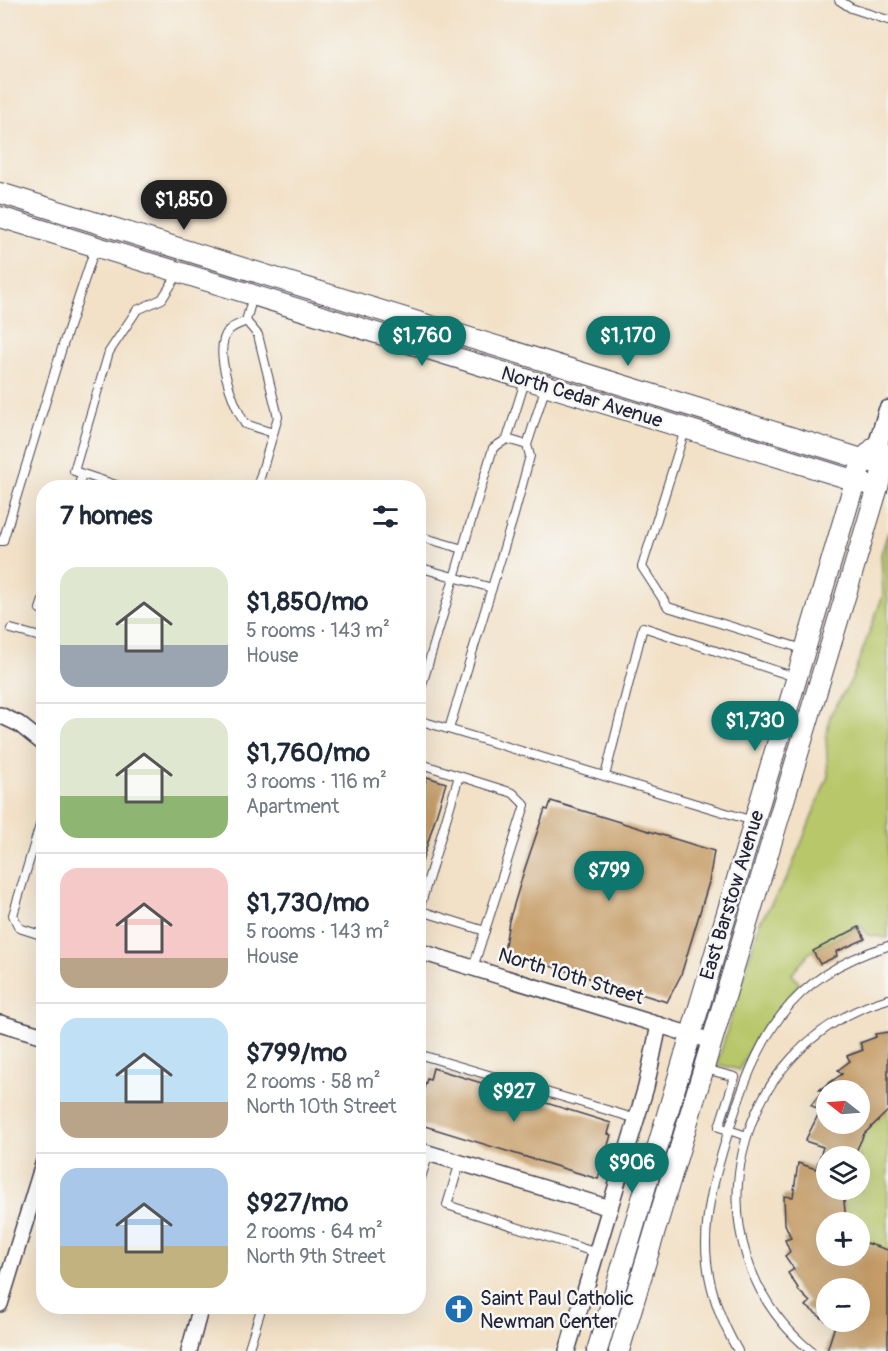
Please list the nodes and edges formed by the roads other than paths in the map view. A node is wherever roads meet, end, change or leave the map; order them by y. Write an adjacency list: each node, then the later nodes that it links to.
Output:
1 (839, 0): 2 (lane)
2 (888, 20)
3 (0, 193): 8 (main road, North Cedar Avenue)
4 (0, 217): 5 (main road, North Cedar Avenue)
5 (96, 247): 6 (main road, North Cedar Avenue); 27 (lane)
6 (178, 272): 7 (main road, North Cedar Avenue); 8 (main road); 20 (lane)
7 (253, 295): 9 (lane); 10 (main road, North Cedar Avenue)
8 (358, 303): 18 (main road, North Cedar Avenue)
9 (246, 321): 14 (lane); 14 (lane)
10 (525, 379): 11 (main road, North Cedar Avenue); 15 (lane)
11 (546, 386): 13 (main road, North Cedar Avenue); 17 (lane)
12 (888, 410): 16 (street, East Barstow Avenue)
13 (686, 429): 24 (main road, North Cedar Avenue); 34 (lane)
14 (273, 433): 23 (lane)
15 (507, 439): 17 (lane); 28 (lane)
16 (878, 444): 18 (main road, East Barstow Avenue); 19 (main road)
17 (527, 445): 31 (lane)
18 (863, 459): 19 (main road, North Cedar Avenue); 24 (main road, East Barstow Avenue)
19 (886, 466): 25 (main road, East Barstow Avenue)
20 (82, 474): 21 (lane); 22 (lane)
21 (80, 480)
22 (100, 480)
23 (259, 480)
24 (856, 480): 25 (main road, North Cedar Avenue); 34 (main road, East Barstow Avenue)
25 (883, 489): 58 (main road, East Barstow Avenue)
26 (426, 538): 28 (lane)
27 (0, 541)
28 (463, 549): 30 (lane)
29 (426, 569): 30 (lane)
30 (455, 578): 31 (lane); 35 (lane)
31 (492, 588): 39 (lane)
32 (11, 629): 33 (lane)
33 (36, 636)
34 (805, 650): 36 (main road, East Barstow Avenue)
35 (426, 672)
36 (796, 677): 43 (lane); 44 (main road, East Barstow Avenue)
37 (0, 715): 40 (street)
38 (426, 722): 39 (lane)
39 (449, 729): 43 (lane)
40 (36, 733)
41 (426, 766): 42 (lane)
42 (459, 776): 46 (lane); 48 (lane)
43 (605, 776): 44 (lane)
44 (754, 821): 57 (main road, East Barstow Avenue)
45 (36, 839): 49 (lane)
46 (426, 887)
47 (426, 912): 48 (lane)
48 (485, 931): 52 (lane)
49 (36, 933)
50 (888, 946): 62 (lane)
51 (426, 953): 52 (street, North 10th Street)
52 (473, 968): 55 (street, North 10th Street)
53 (888, 999): 63 (lane)
54 (0, 1023): 56 (street)
55 (659, 1025): 57 (street, North 10th Street); 61 (street)
56 (36, 1034)
57 (691, 1035): 58 (street, North 10th Street); 76 (main road, East Barstow Avenue)
58 (711, 1041): 60 (main road, East Barstow Avenue)
59 (426, 1056): 61 (lane)
60 (703, 1068): 62 (lane); 72 (main road, East Barstow Avenue)
61 (637, 1119): 67 (street)
62 (729, 1130): 63 (lane); 77 (lane)
63 (747, 1136): 78 (lane)
64 (426, 1152): 65 (street)
65 (460, 1162): 67 (street); 68 (lane)
66 (36, 1187): 69 (street)
67 (610, 1208): 68 (street)
68 (597, 1252): 75 (street)
69 (0, 1304)
70 (199, 1314): 73 (street)
71 (260, 1314): 74 (lane)
72 (622, 1350)
73 (189, 1351)
74 (248, 1351)
75 (567, 1351)
76 (597, 1351)
77 (738, 1351)
78 (811, 1351)

